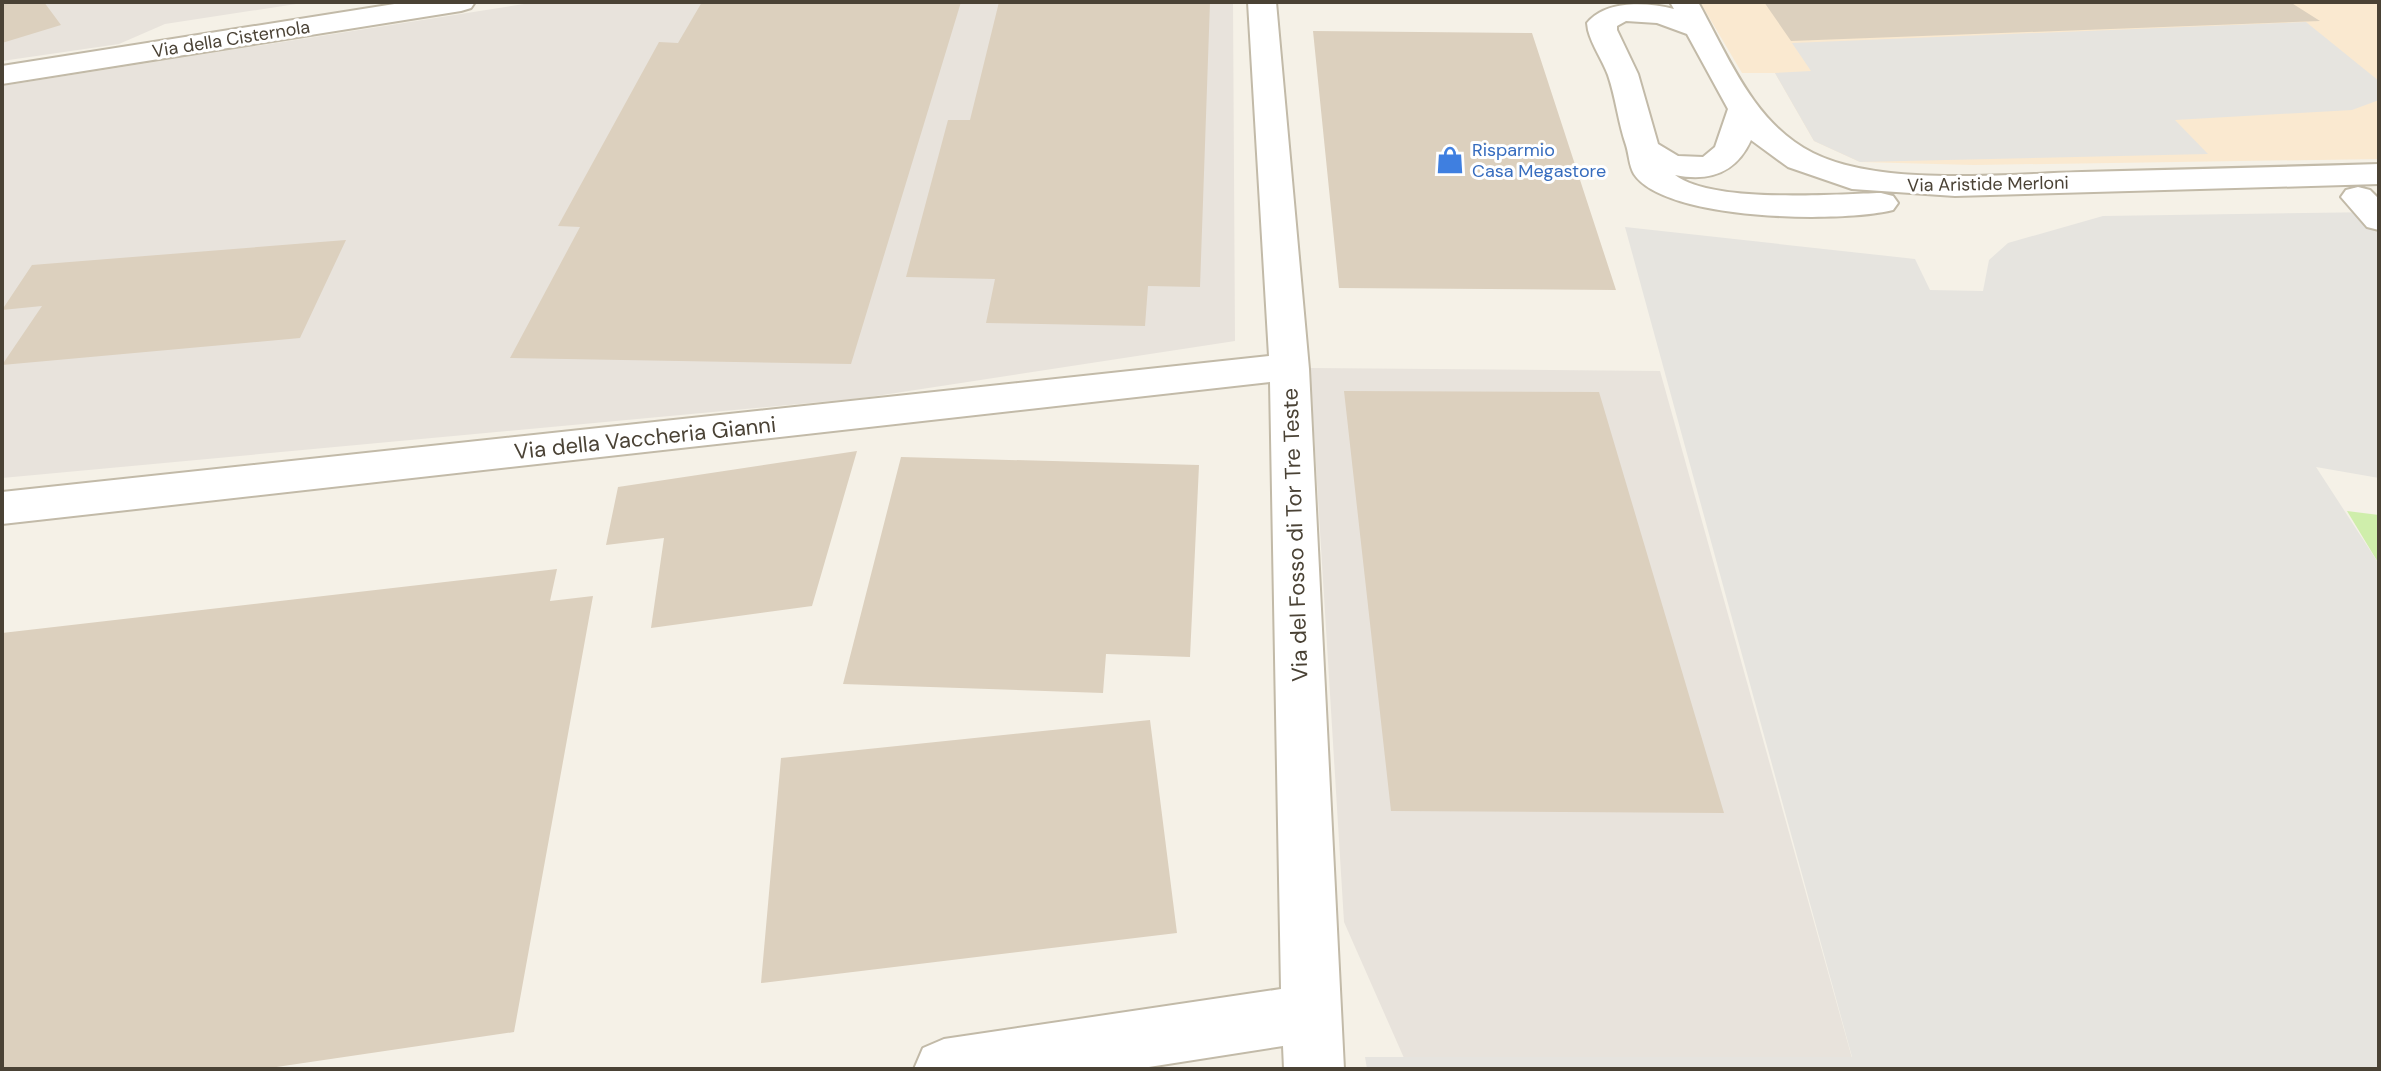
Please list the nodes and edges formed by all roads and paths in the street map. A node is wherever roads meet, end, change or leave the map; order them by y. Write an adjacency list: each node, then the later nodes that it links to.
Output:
1 (461, 2): 4 (street, Via della Cisternola)
2 (1262, 2): 8 (street, Via del Fosso di Tor Tre Teste)
3 (1692, 15): 5 (street, Via Aristide Merloni); 6 (street)
4 (2, 75)
5 (1743, 110): 6 (street); 7 (street, Via Aristide Merloni)
6 (1643, 147): 7 (street)
7 (2374, 197)
8 (1288, 367): 9 (street, Via della Vaccheria Gianni); 10 (street, Via del Fosso di Tor Tre Teste)
9 (2, 508)
10 (1311, 1013): 11 (street); 12 (street, Via del Fosso di Tor Tre Teste)
11 (944, 1069)
12 (1314, 1069)

